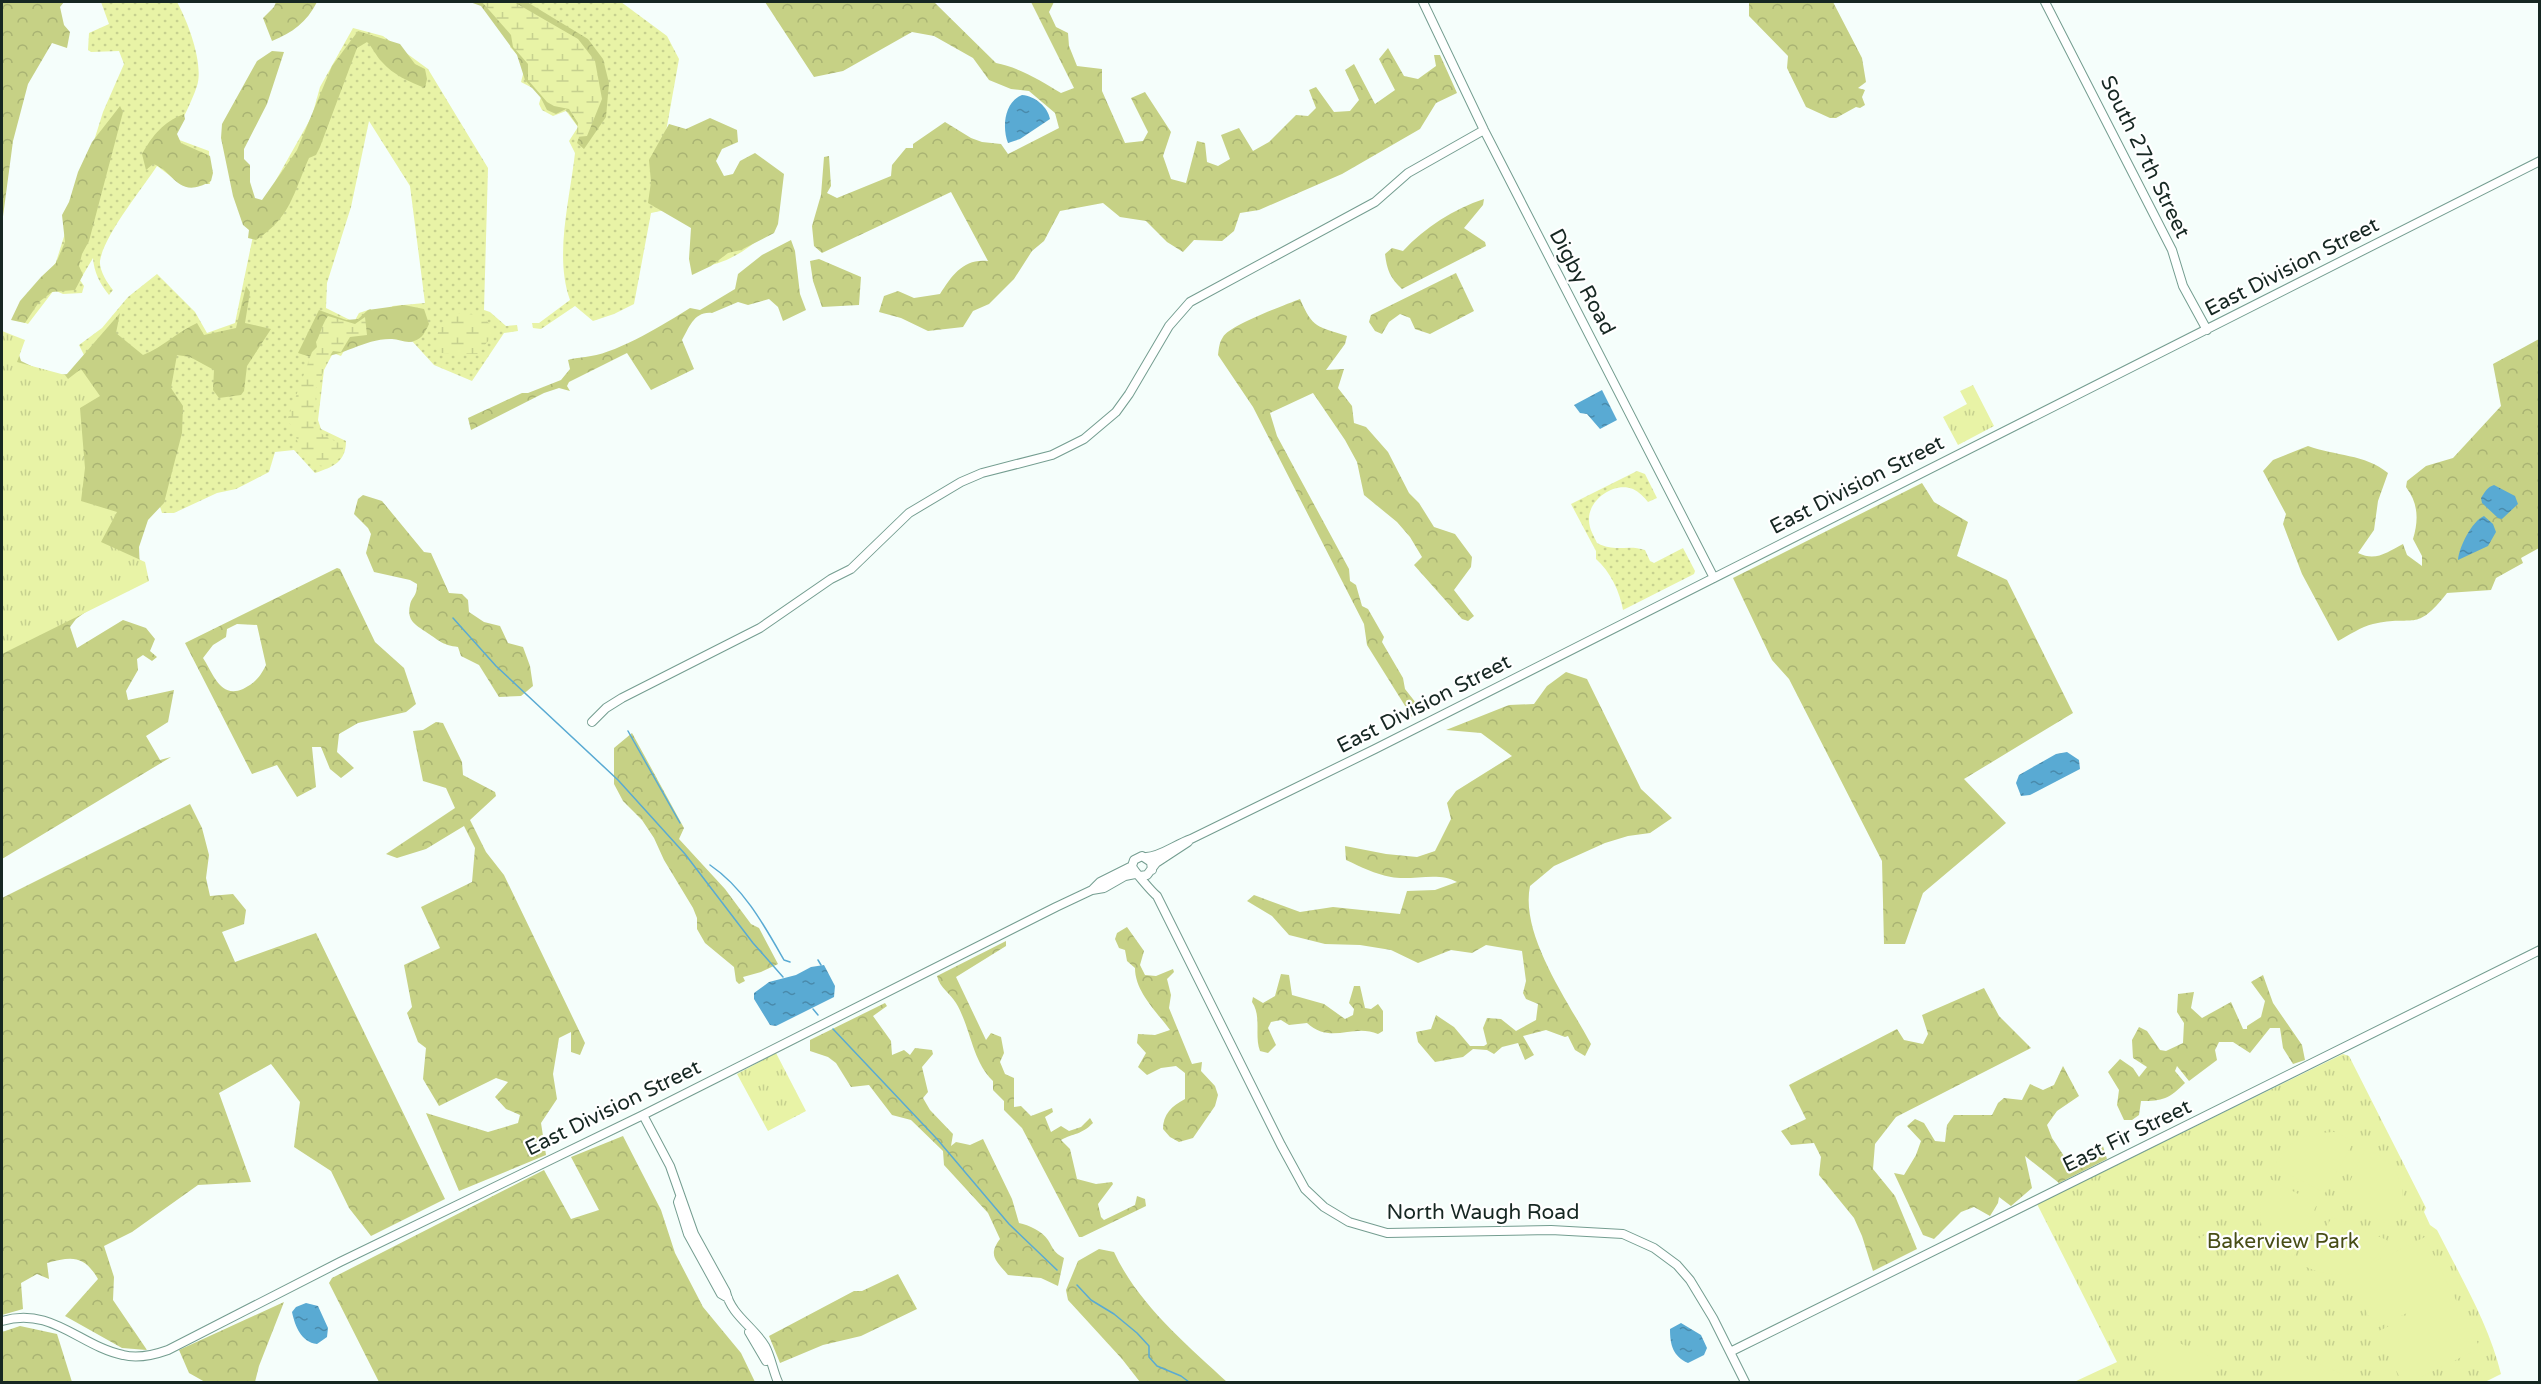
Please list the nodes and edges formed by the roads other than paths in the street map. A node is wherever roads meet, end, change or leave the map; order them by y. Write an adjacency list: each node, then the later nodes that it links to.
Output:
1 (1423, 2): 3 (street, Digby Road)
2 (2045, 2): 5 (street, South 27th Street)
3 (1484, 130): 6 (street, Digby Road); 7 (street)
4 (2540, 161): 5 (street, East Division Street)
5 (2207, 330): 6 (street, East Division Street)
6 (1714, 578): 8 (street, East Division Street)
7 (592, 722)
8 (1191, 839): 9 (street, East Division Street); 10 (street, East Division Street)
9 (1146, 857): 10 (street); 11 (street)
10 (1152, 870): 11 (street)
11 (1136, 872): 13 (street, East Division Street); 15 (street, North Waugh Road)
12 (2540, 950): 15 (street, East Fir Street)
13 (643, 1115): 14 (street, East Division Street); 16 (street)
14 (2, 1321)
15 (1730, 1352): 17 (street, North Waugh Road)
16 (777, 1383)
17 (1745, 1383)

